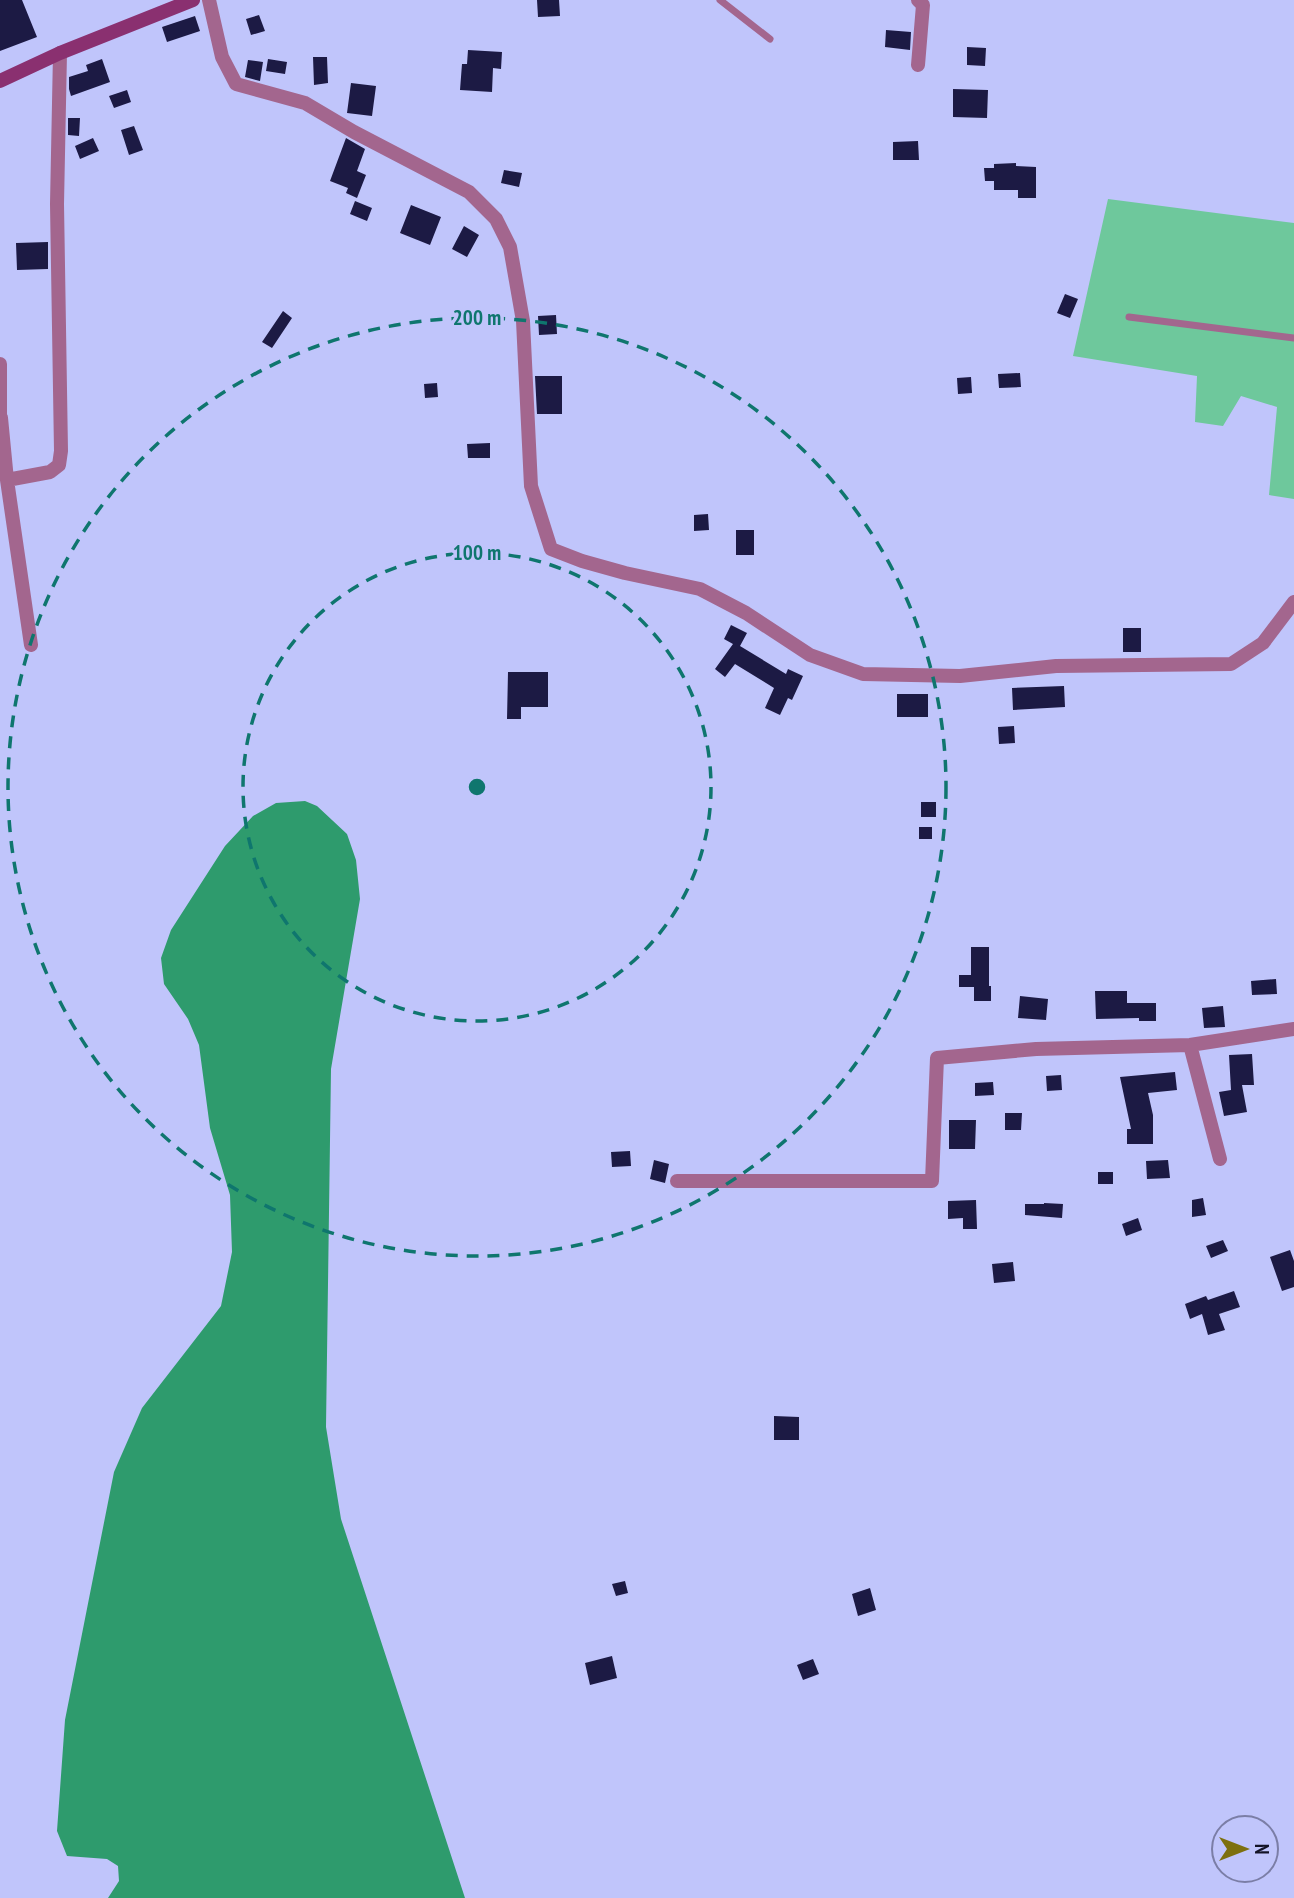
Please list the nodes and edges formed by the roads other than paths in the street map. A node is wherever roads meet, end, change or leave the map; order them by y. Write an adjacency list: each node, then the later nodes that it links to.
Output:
1 (193, 0): 6 (main road)
2 (209, 0): 14 (street)
3 (720, 0): 5 (lane)
4 (918, 0): 7 (street)
5 (770, 39)
6 (60, 52): 8 (main road); 13 (street)
7 (918, 65)
8 (0, 81)
9 (1129, 317): 10 (lane)
10 (1294, 338)
11 (0, 364): 12 (street)
12 (1, 419): 13 (street)
13 (7, 480): 15 (street)
14 (1294, 602)
15 (31, 645)
16 (1294, 1029): 17 (street)
17 (1190, 1045): 18 (street); 19 (street)
18 (1220, 1158)
19 (677, 1181)

